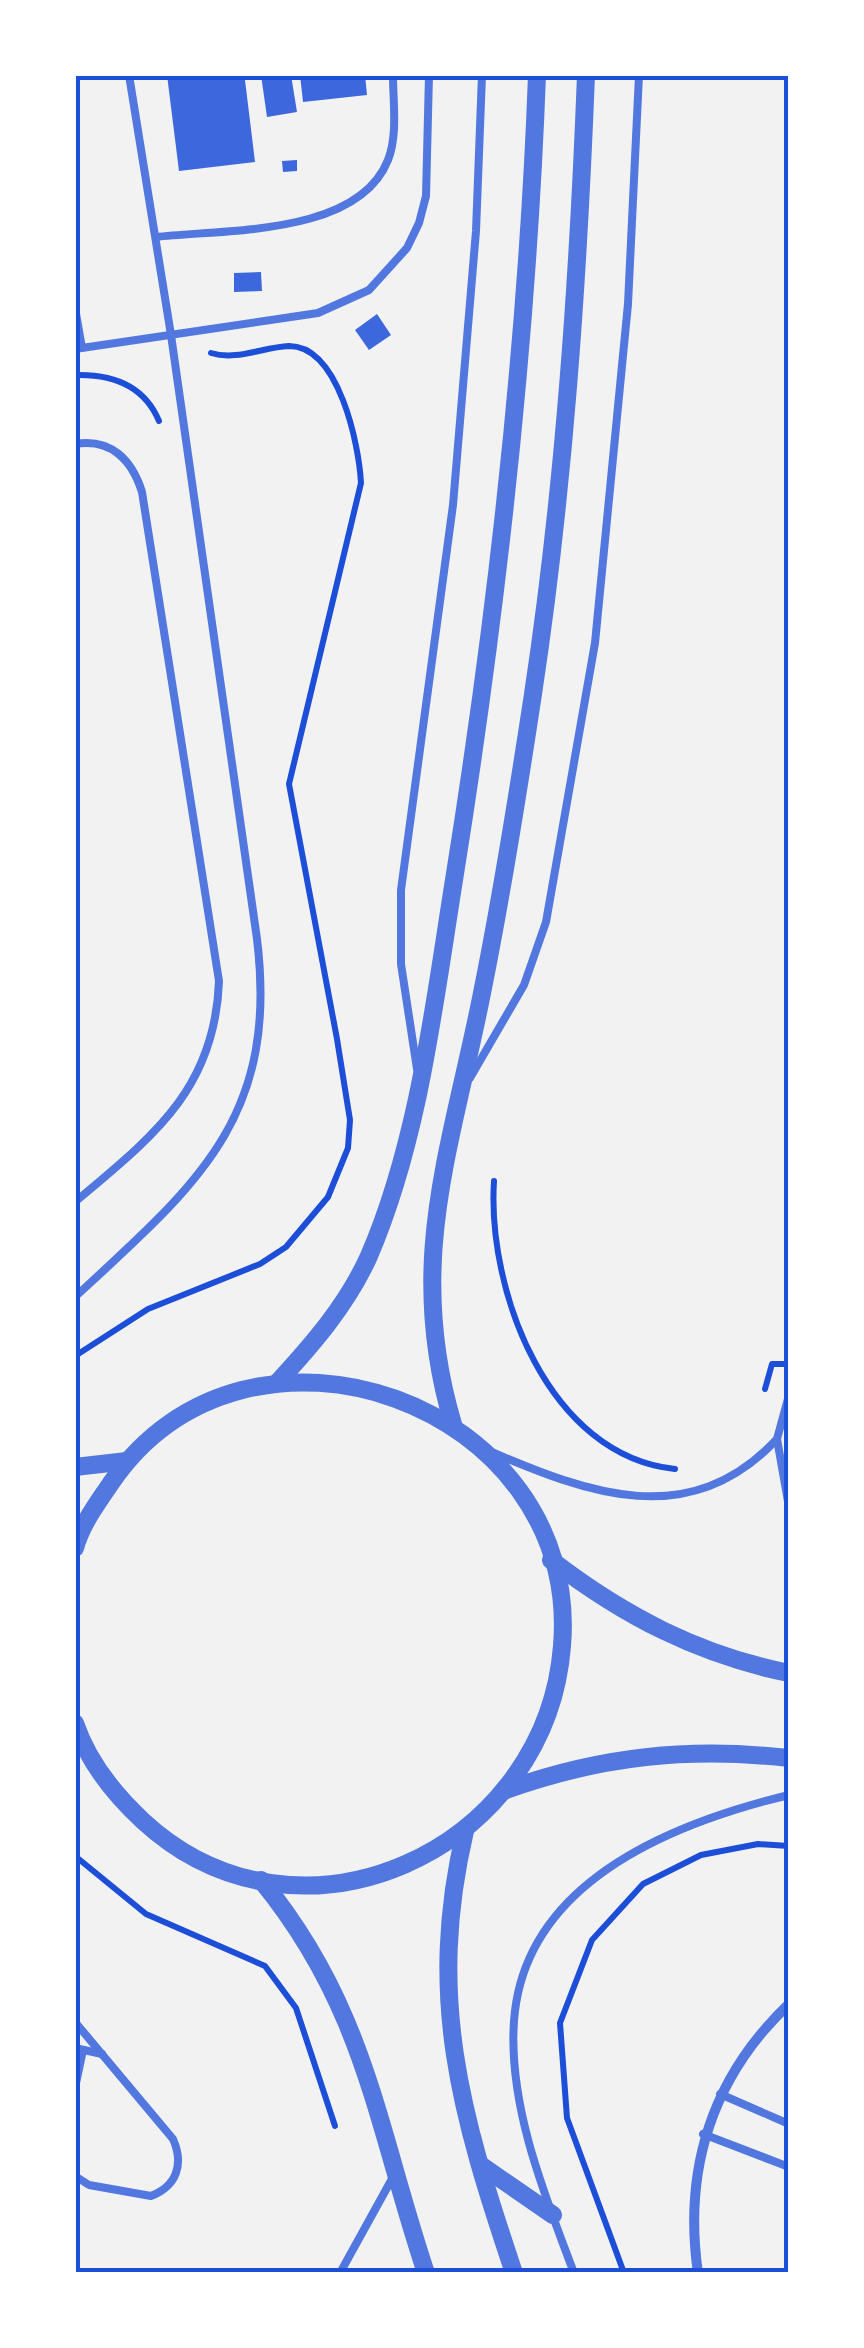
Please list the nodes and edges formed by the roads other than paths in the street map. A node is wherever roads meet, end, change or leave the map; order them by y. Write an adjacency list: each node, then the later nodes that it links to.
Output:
1 (129, 75): 8 (lane)
2 (393, 75): 8 (lane)
3 (429, 75): 10 (lane)
4 (482, 75): 13 (lane)
5 (537, 75): 13 (street)
6 (586, 75): 14 (street)
7 (639, 75): 14 (lane)
8 (156, 237): 10 (lane)
9 (75, 308): 11 (lane)
10 (172, 335): 11 (lane); 16 (lane)
11 (78, 348)
12 (75, 444): 15 (lane)
13 (419, 1078): 17 (street)
14 (462, 1091): 19 (street)
15 (75, 1202)
16 (75, 1297)
17 (276, 1384): 19 (street); 22 (street)
18 (789, 1395): 20 (lane)
19 (453, 1424): 21 (street)
20 (776, 1439): 21 (lane); 24 (lane)
21 (482, 1448): 26 (street)
22 (127, 1461): 23 (street); 25 (street)
23 (75, 1467)
24 (789, 1507)
25 (75, 1548)
26 (552, 1560): 27 (street); 30 (street)
27 (789, 1673)
28 (75, 1723): 33 (street)
29 (789, 1758): 30 (street)
30 (506, 1790): 32 (street)
31 (789, 1794): 46 (lane)
32 (465, 1830): 33 (street); 42 (street)
33 (260, 1880): 44 (street)
34 (789, 2004): 39 (street)
35 (75, 2022): 37 (lane)
36 (79, 2049): 37 (lane); 38 (lane)
37 (102, 2054): 45 (lane)
38 (75, 2088)
39 (720, 2094): 40 (lane); 41 (street)
40 (789, 2124)
41 (703, 2134): 43 (lane); 51 (street)
42 (482, 2166): 46 (street); 49 (street)
43 (789, 2166)
44 (395, 2173): 47 (street); 48 (lane)
45 (75, 2176)
46 (553, 2215): 50 (lane)
47 (422, 2270)
48 (340, 2273)
49 (514, 2273)
50 (574, 2273)
51 (698, 2273)

